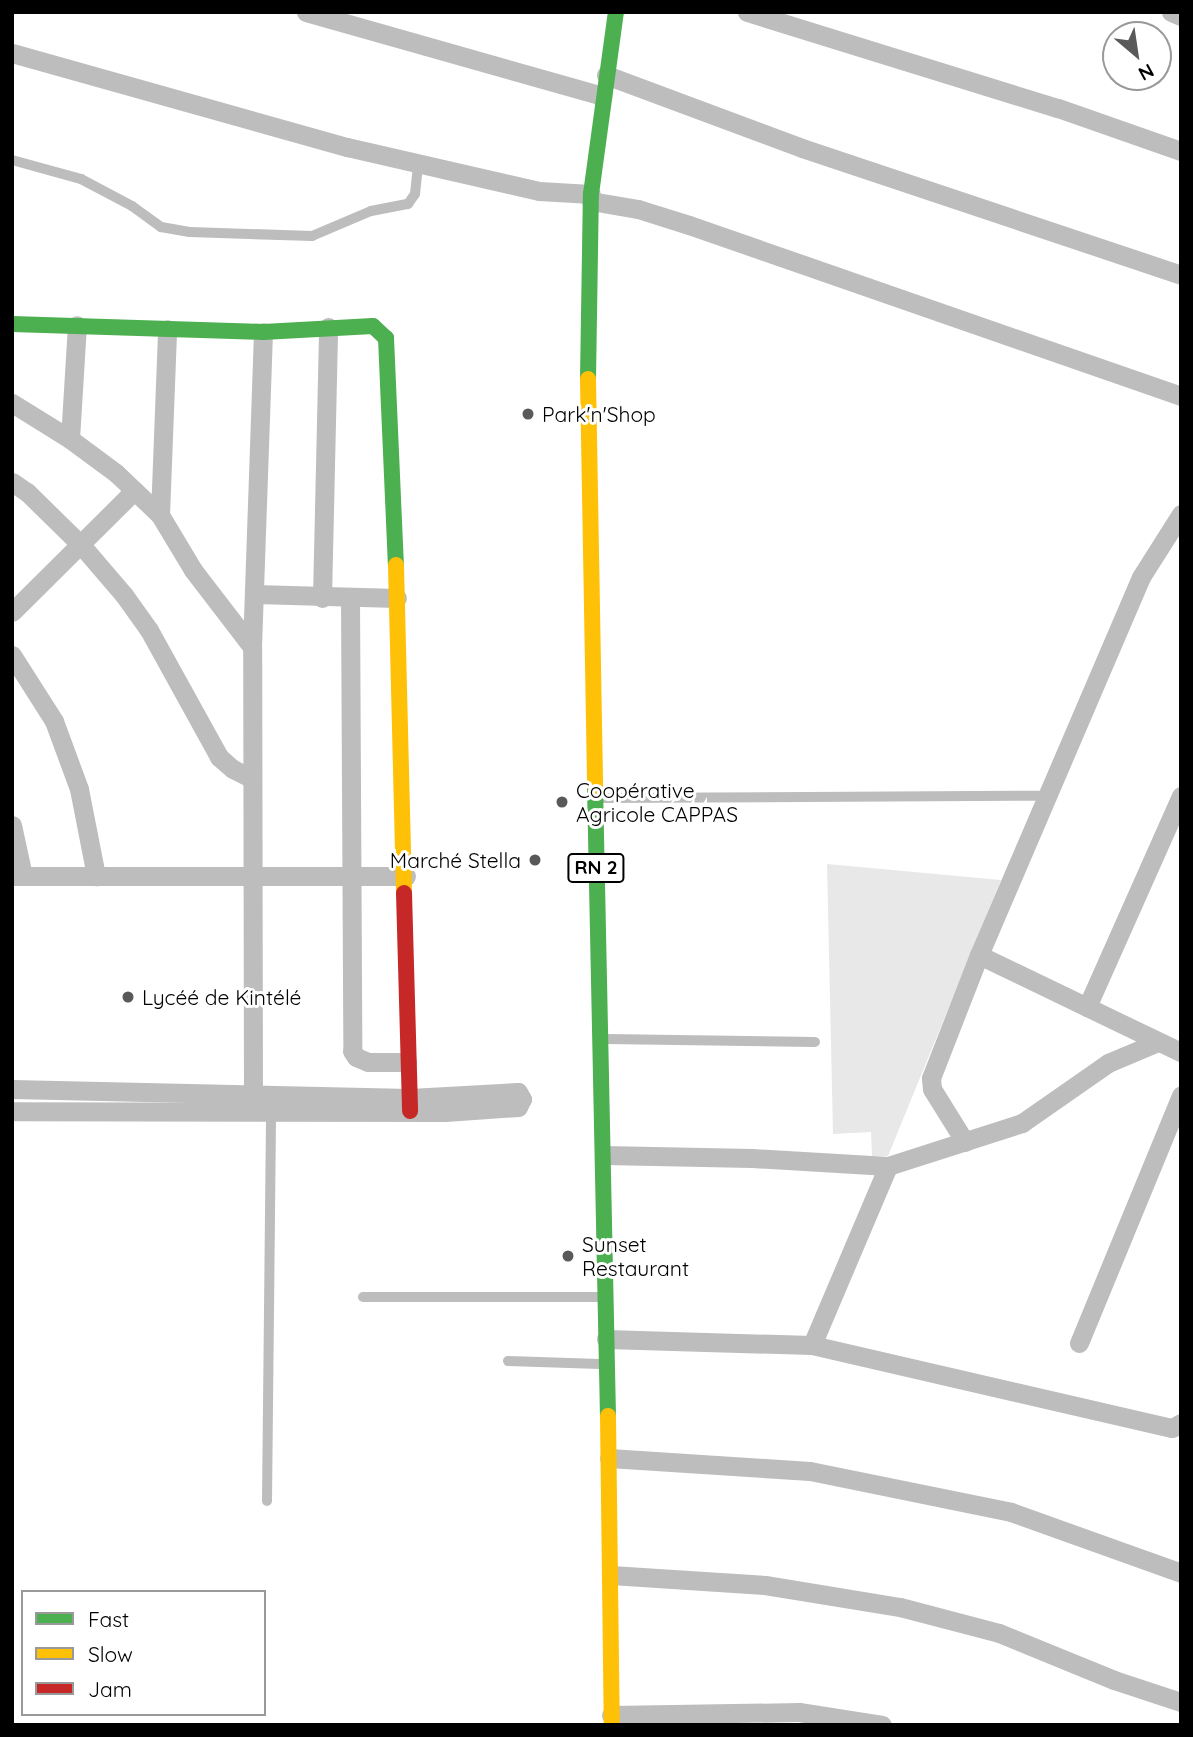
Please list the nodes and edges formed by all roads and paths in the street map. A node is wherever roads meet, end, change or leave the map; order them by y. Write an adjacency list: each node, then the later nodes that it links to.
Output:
1 (306, 12): 8 (street)
2 (616, 12): 7 (main road, RN 2)
3 (747, 12): 9 (street)
4 (1171, 12): 5 (street)
5 (1181, 16)
6 (12, 53): 11 (street)
7 (606, 75): 8 (main road, RN 2); 13 (street)
8 (603, 96): 12 (main road, RN 2)
9 (1181, 151)
10 (12, 160): 11 (lane)
11 (418, 164): 12 (street)
12 (591, 197): 19 (street); 37 (main road, RN 2)
13 (1181, 275)
14 (12, 324): 15 (main road)
15 (77, 325): 17 (main road); 21 (street)
16 (328, 327): 18 (main road); 28 (street); 30 (main road)
17 (167, 329): 18 (main road); 25 (street)
18 (262, 332): 27 (street)
19 (1181, 396)
20 (12, 403): 21 (street)
21 (71, 439): 23 (street)
22 (12, 482): 26 (street)
23 (134, 491): 25 (street); 26 (street)
24 (1181, 514): 35 (street)
25 (160, 515): 32 (street)
26 (82, 546): 31 (street); 34 (street)
27 (255, 594): 28 (street); 32 (street)
28 (322, 597): 29 (street)
29 (350, 597): 30 (street); 39 (street)
30 (397, 598): 43 (main road)
31 (12, 612)
32 (252, 647): 34 (street)
33 (12, 655): 41 (street)
34 (251, 778): 42 (street)
35 (1047, 796): 37 (lane); 44 (street)
36 (1181, 796): 45 (street)
37 (595, 798): 46 (main road, RN 2)
38 (12, 825): 40 (street)
39 (351, 874): 42 (street); 43 (street); 50 (street)
40 (18, 876): 41 (street)
41 (96, 876): 42 (street)
42 (253, 876): 54 (street)
43 (405, 876): 50 (main road)
44 (979, 955): 45 (street); 56 (street)
45 (1087, 1007): 48 (street)
46 (600, 1040): 47 (lane); 57 (main road, RN 2)
47 (815, 1042)
48 (1158, 1042): 49 (street); 56 (street)
49 (1181, 1052)
50 (407, 1062): 53 (main road)
51 (12, 1089): 54 (street)
52 (1181, 1095): 62 (street)
53 (410, 1105): 54 (street)
54 (259, 1106): 55 (street); 68 (lane)
55 (12, 1111)
56 (965, 1142): 58 (street)
57 (604, 1155): 58 (street); 60 (main road, RN 2)
58 (888, 1166): 63 (street)
59 (363, 1297): 60 (lane)
60 (604, 1297): 61 (main road, RN 2)
61 (606, 1339): 63 (street); 65 (main road, RN 2)
62 (1079, 1343)
63 (813, 1345): 66 (street)
64 (508, 1361): 65 (lane)
65 (607, 1364): 67 (main road, RN 2)
66 (1181, 1423)
67 (609, 1458): 69 (street); 70 (main road, RN 2)
68 (267, 1501)
69 (1181, 1573)
70 (611, 1575): 71 (street); 72 (main road, RN 2)
71 (1181, 1702)
72 (612, 1720): 73 (street)
73 (882, 1725)

